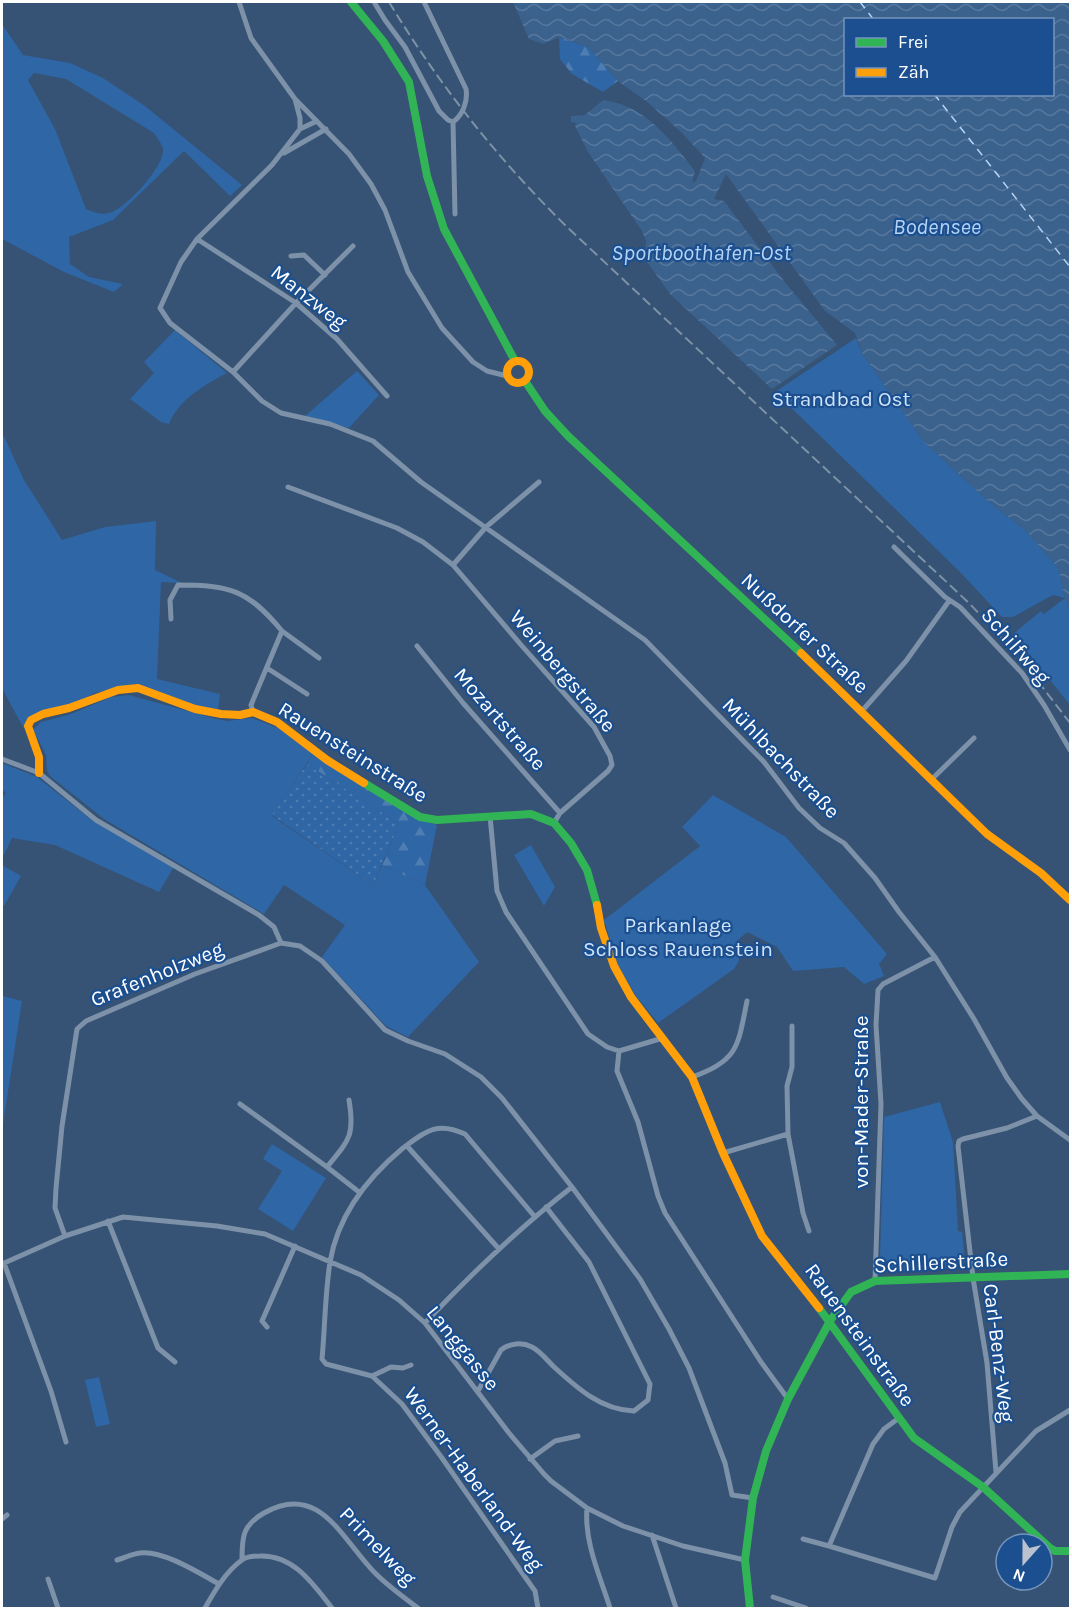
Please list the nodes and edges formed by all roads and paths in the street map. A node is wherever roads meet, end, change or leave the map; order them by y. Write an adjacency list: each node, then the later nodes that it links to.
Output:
1 (239, 2): 5 (street)
2 (351, 2): 17 (street, Nußdorfer Straße)
3 (374, 2): 7 (street)
4 (424, 2): 7 (street)
5 (295, 99): 6 (street); 8 (street)
6 (317, 121): 8 (street); 9 (street)
7 (453, 122): 11 (street)
8 (300, 129): 10 (street)
9 (326, 129): 10 (street); 19 (street)
10 (282, 153): 12 (street)
11 (455, 214)
12 (197, 239): 16 (street, Manzweg); 18 (street, Mühlbachstraße)
13 (353, 246): 15 (street)
14 (291, 256): 15 (street)
15 (324, 274): 16 (street)
16 (296, 303): 18 (street); 21 (street, Manzweg)
17 (515, 361): 19 (street); 20 (street, Nußdorfer Straße)
18 (233, 372): 24 (street, Mühlbachstraße)
19 (507, 376): 20 (street)
20 (525, 381): 34 (street, Nußdorfer Straße)
21 (387, 396)
22 (539, 482): 24 (street)
23 (288, 487): 26 (street, Weinbergstraße)
24 (486, 526): 26 (street); 46 (street, Mühlbachstraße)
25 (894, 547): 27 (street, Schilfweg)
26 (453, 565): 41 (street, Weinbergstraße)
27 (949, 600): 34 (street); 37 (street, Schilfweg)
28 (171, 619): 29 (street)
29 (282, 631): 31 (street); 32 (street)
30 (417, 646): 41 (street, Mozartstraße)
31 (319, 658)
32 (267, 669): 33 (street); 35 (street)
33 (307, 694)
34 (862, 711): 40 (street, Nußdorfer Straße)
35 (253, 712): 39 (street, Rauensteinstraße); 42 (street, Rauensteinstraße)
36 (974, 738): 40 (street)
37 (1071, 750)
38 (2, 759): 39 (street)
39 (39, 773): 45 (street)
40 (932, 779): 44 (street, Nußdorfer Straße)
41 (560, 813): 43 (street, Weinbergstraße)
42 (490, 816): 43 (street, Rauensteinstraße); 50 (street)
43 (554, 823): 49 (street, Rauensteinstraße)
44 (1070, 900)
45 (281, 943): 60 (street); 66 (street, Grafenholzweg)
46 (935, 957): 54 (street, Mühlbachstraße); 73 (street, von-Mader-Straße)
47 (747, 1000): 51 (street)
48 (792, 1026): 55 (street)
49 (663, 1038): 50 (street); 51 (street, Rauensteinstraße)
50 (619, 1051): 83 (street)
51 (692, 1077): 58 (street, Rauensteinstraße)
52 (349, 1100): 59 (street)
53 (240, 1104): 59 (street)
54 (1037, 1116): 56 (street, Mühlbachstraße); 72 (street, Carl-Benz-Weg)
55 (788, 1134): 58 (street); 65 (street)
56 (1071, 1140)
57 (407, 1146): 61 (street); 63 (street); 68 (street)
58 (723, 1153): 74 (street, Rauensteinstraße)
59 (327, 1167): 61 (street)
60 (572, 1187): 62 (street); 91 (street)
61 (359, 1192): 69 (street)
62 (546, 1207): 63 (street); 82 (street)
63 (535, 1217): 68 (street)
64 (108, 1221): 66 (street, Langgasse); 67 (street, Langgasse); 77 (street)
65 (809, 1232)
66 (65, 1236): 70 (street, Langgasse)
67 (295, 1246): 69 (street, Langgasse); 76 (street)
68 (498, 1249): 75 (street)
69 (330, 1261): 75 (street, Langgasse); 79 (street, Werner-Haberland-Weg)
70 (3, 1264): 80 (street)
71 (1071, 1274): 72 (street, Schillerstraße)
72 (973, 1278): 73 (street, Schillerstraße); 89 (street, Carl-Benz-Weg)
73 (875, 1281): 74 (street, Schillerstraße)
74 (830, 1321): 83 (street, Schillerstraße); 85 (street, Rauensteinstraße)
75 (425, 1323): 82 (street, Langgasse)
76 (267, 1327)
77 (175, 1362)
78 (411, 1365): 79 (street, Werner-Haberland-Weg)
79 (372, 1376): 107 (street, Werner-Haberland-Weg)
80 (47, 1380): 81 (street); 87 (street)
81 (39, 1383)
82 (478, 1391): 88 (street, Langgasse)
83 (788, 1399): 91 (street, Schillerstraße)
84 (1071, 1410): 89 (street)
85 (899, 1418): 90 (street, Rauensteinstraße); 95 (street)
86 (578, 1436): 88 (street)
87 (66, 1442)
88 (530, 1459): 92 (street, Langgasse)
89 (996, 1472): 90 (street)
90 (982, 1487): 95 (street); 96 (street, Rauensteinstraße)
91 (753, 1498): 99 (street, Schillerstraße)
92 (587, 1508): 93 (street, Langgasse); 108 (street)
93 (652, 1535): 99 (street, Langgasse); 109 (street)
94 (803, 1539): 95 (street)
95 (829, 1546)
96 (1071, 1551)
97 (242, 1559): 101 (street); 105 (street); 106 (street, Primelweg)
98 (117, 1560): 101 (street)
99 (745, 1560): 110 (street, Schillerstraße)
100 (48, 1579): 103 (street)
101 (219, 1584): 104 (street)
102 (773, 1597): 111 (street)
103 (58, 1608)
104 (205, 1608)
105 (332, 1608)
106 (418, 1608)
107 (538, 1608)
108 (610, 1608)
109 (676, 1608)
110 (750, 1608)
111 (806, 1608)

